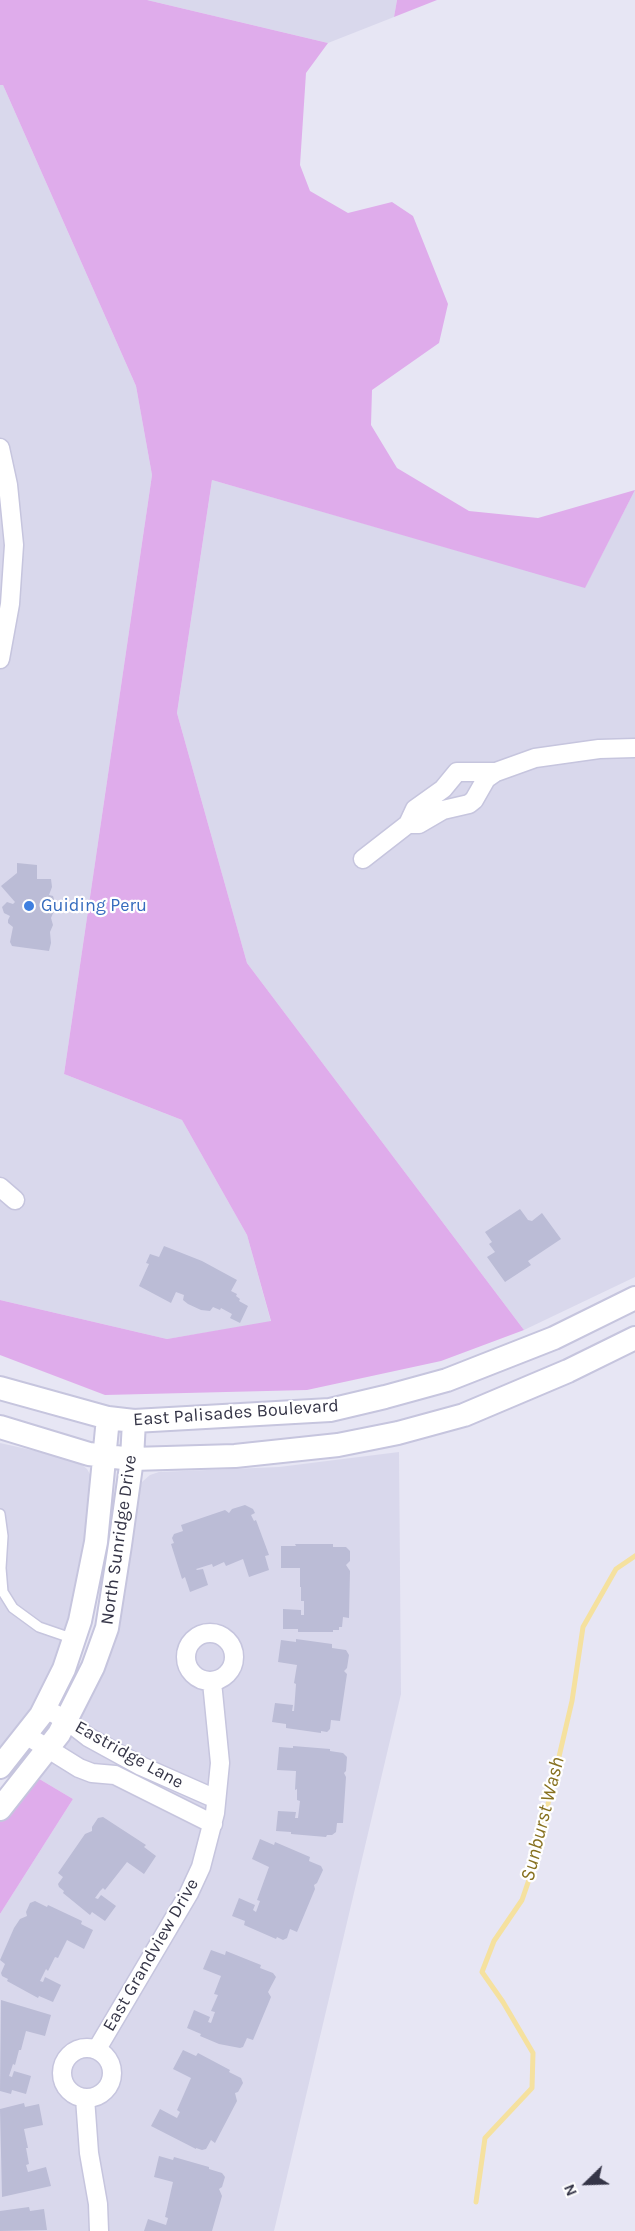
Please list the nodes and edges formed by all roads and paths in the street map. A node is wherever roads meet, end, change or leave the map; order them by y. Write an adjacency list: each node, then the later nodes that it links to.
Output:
1 (0, 448): 2 (street)
2 (5, 603): 3 (street)
3 (0, 659)
4 (635, 748): 5 (street)
5 (496, 772): 6 (street); 6 (street)
6 (408, 824): 7 (street)
7 (363, 859)
8 (0, 1187): 9 (street)
9 (15, 1200)
10 (635, 1298): 14 (street, East Palisades Boulevard)
11 (635, 1338): 17 (street)
12 (0, 1388): 13 (street, East Palisades Boulevard)
13 (108, 1418): 14 (street, East Palisades Boulevard); 16 (street, North Sunridge Drive)
14 (134, 1421): 17 (street, North Sunridge Drive)
15 (0, 1427): 16 (street)
16 (104, 1456): 17 (street); 19 (street, North Sunridge Drive)
17 (132, 1459): 22 (street, North Sunridge Drive)
18 (0, 1514): 19 (lane)
19 (74, 1639): 21 (street, North Sunridge Drive)
20 (212, 1682): 26 (street, East Grandview Drive)
21 (44, 1708): 22 (street, Eastridge Lane); 23 (street, North Sunridge Drive)
22 (66, 1720): 24 (street, North Sunridge Drive); 26 (street, Eastridge Lane)
23 (26, 1735): 24 (street, Eastridge Lane); 25 (street, North Sunridge Drive)
24 (48, 1748): 27 (street, North Sunridge Drive); 28 (street, Eastridge Lane)
25 (0, 1767)
26 (216, 1799): 28 (street, East Grandview Drive)
27 (0, 1809)
28 (213, 1824): 29 (street, East Grandview Drive)
29 (97, 2049): 30 (street); 30 (street)
30 (86, 2098): 31 (street)
31 (99, 2231)

